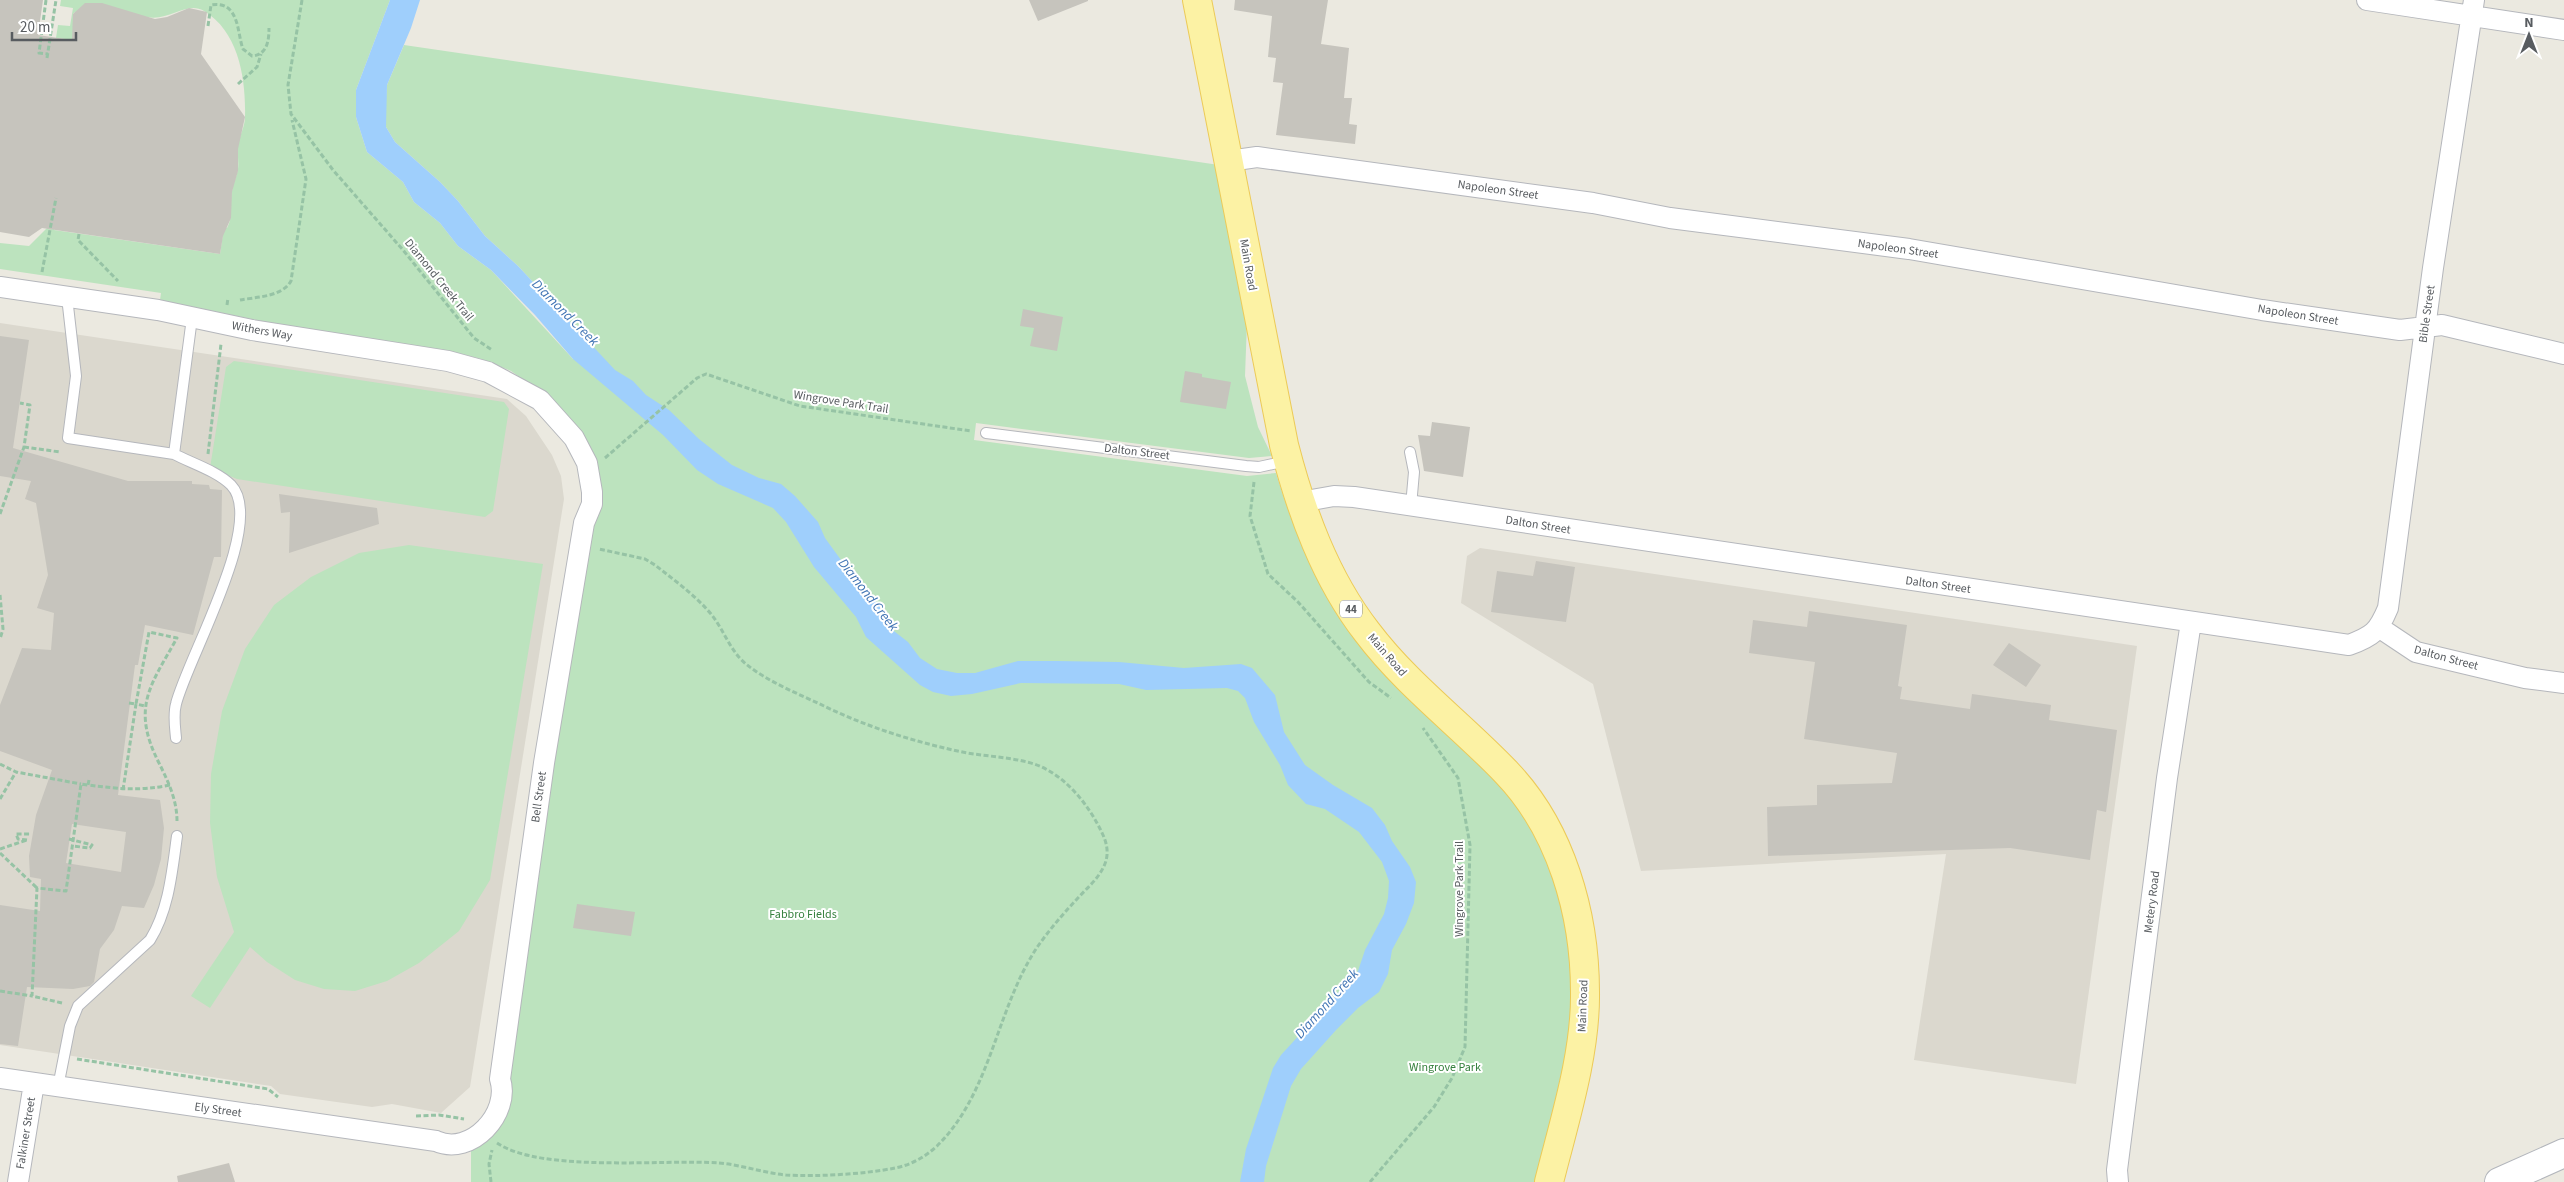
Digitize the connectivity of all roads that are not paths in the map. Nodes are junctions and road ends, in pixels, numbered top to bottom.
1 (1197, 0) edge
2 (2367, 0) edge
3 (2473, 8) edge
4 (2564, 30) edge
5 (1228, 160) junction
6 (0, 287) edge
7 (67, 297) junction
8 (192, 318) junction
9 (2426, 326) junction
10 (2564, 354) edge
11 (986, 433) road end
12 (573, 449) joint
13 (1410, 452) dead end
14 (174, 454) junction
15 (1288, 461) junction
16 (1300, 502) junction
17 (1411, 506) junction
18 (2190, 622) junction
19 (2380, 628) junction
20 (2564, 683) edge
21 (176, 738) dead end
22 (178, 836) dead end
23 (0, 1078) edge
24 (34, 1083) junction
25 (58, 1087) junction
26 (478, 1132) joint
27 (2564, 1153) edge
28 (18, 1182) edge
29 (1549, 1182) edge
30 (2118, 1182) edge
31 (2499, 1182) edge

1 - 5 main road, Main Road / 44
2 - 3 street
3 - 4 street
3 - 9 street, Bible Street
5 - 9 street, Napoleon Street
5 - 15 main road, Main Road / 44
6 - 7 street, Withers Way
7 - 8 street, Withers Way
7 - 14 lane
8 - 12 street, Withers Way
8 - 14 lane
9 - 10 street, Napoleon Street
9 - 19 street, Bible Street
11 - 15 lane, Dalton Street
12 - 26 street, Bell Street
13 - 17 lane
14 - 21 lane
15 - 16 main road, Main Road / 44
16 - 17 street, Dalton Street
16 - 29 main road, Main Road / 44
17 - 18 street, Dalton Street
18 - 19 street, Dalton Street
18 - 30 street, Metery Road
19 - 20 street, Dalton Street
22 - 25 lane
23 - 24 street, Ely Street
24 - 25 street, Ely Street
24 - 28 street, Falkiner Street
25 - 26 street, Ely Street
27 - 31 street

